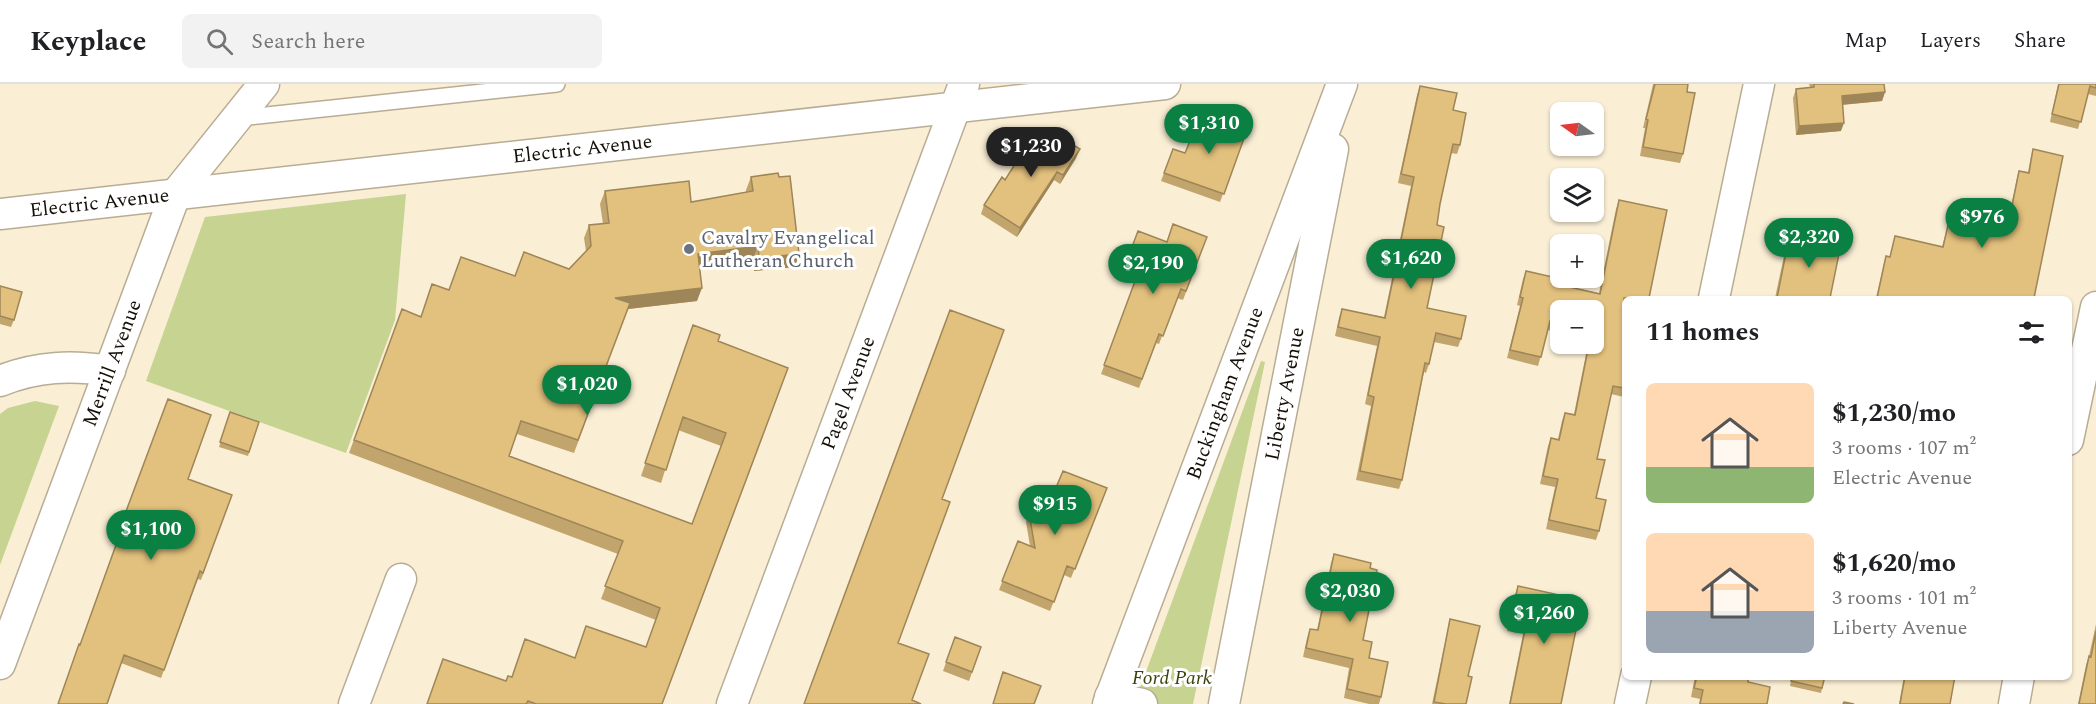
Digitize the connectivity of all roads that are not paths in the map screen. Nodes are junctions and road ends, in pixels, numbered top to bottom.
1 (264, 84) edge
2 (557, 84) edge
3 (1164, 84) edge
4 (1344, 84) edge
5 (1759, 84) edge
6 (960, 96) edge
7 (236, 119) junction
8 (175, 195) junction
9 (0, 214) edge
10 (1714, 296) edge
11 (2096, 307) edge
12 (110, 371) junction
13 (0, 381) edge
14 (2072, 421) edge
15 (400, 579) dead end
16 (0, 664) edge
17 (1635, 680) edge
18 (2018, 680) edge
19 (1109, 701) edge
20 (354, 704) edge
21 (732, 704) edge
22 (1142, 704) edge
23 (1224, 704) edge
24 (1630, 704) edge
25 (2014, 704) edge

1 - 7 street, Merrill Avenue
2 - 7 lane
3 - 6 street, Electric Avenue
4 - 19 street, Buckingham Avenue
4 - 23 street, Liberty Avenue
5 - 10 street
6 - 8 street, Electric Avenue
6 - 21 street, Pagel Avenue
7 - 8 street, Merrill Avenue
8 - 9 street, Electric Avenue
8 - 12 street, Merrill Avenue
11 - 14 street
12 - 13 street
12 - 16 street, Merrill Avenue
15 - 20 street
17 - 24 street
18 - 25 street
19 - 22 street

